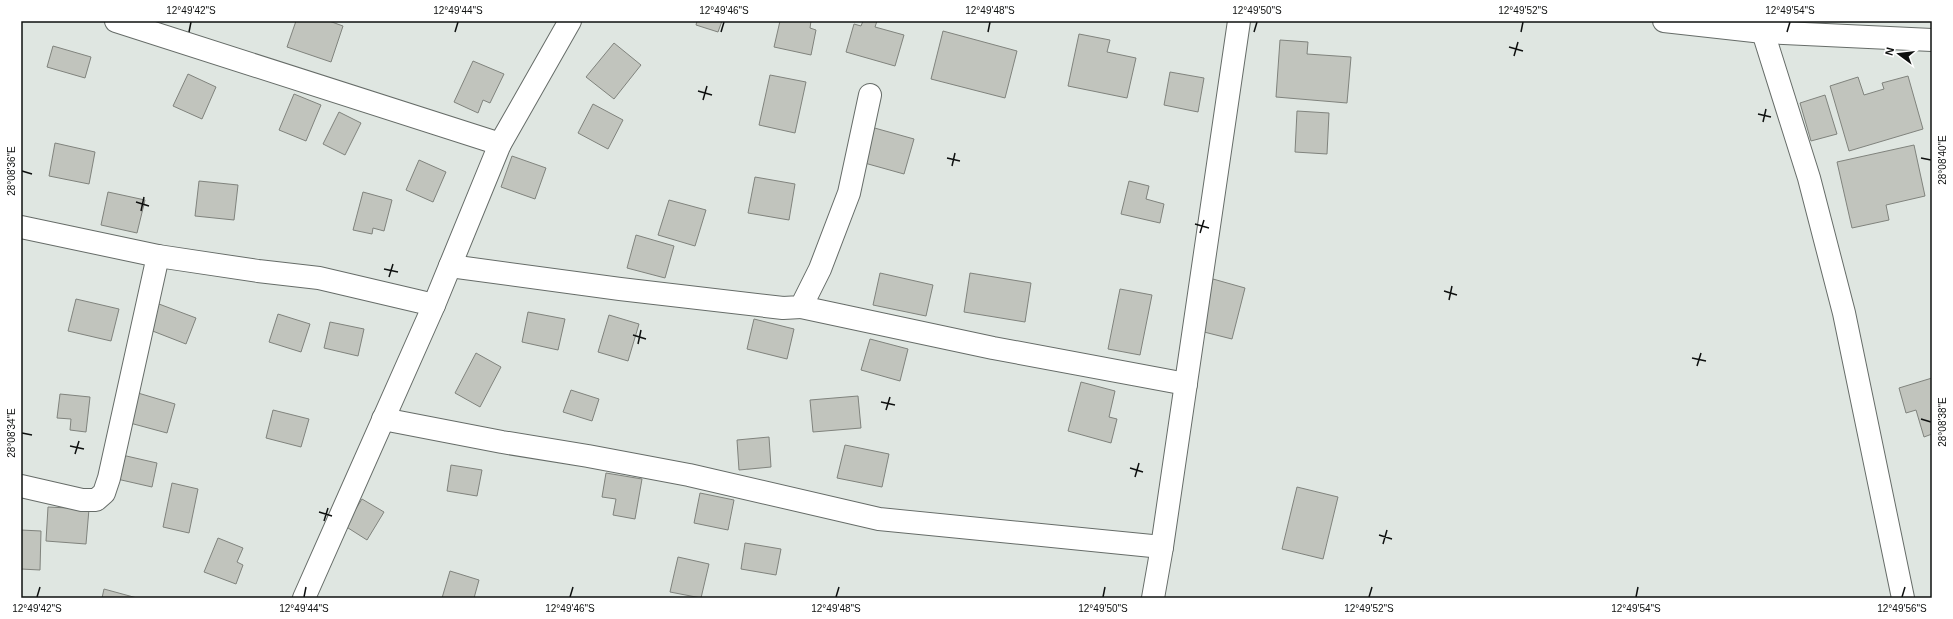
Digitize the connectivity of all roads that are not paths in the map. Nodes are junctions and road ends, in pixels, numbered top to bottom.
1 (116, 21) edge
2 (570, 21) edge
3 (1239, 21) edge
4 (1664, 21) edge
5 (1763, 32) junction
6 (1932, 40) edge
7 (870, 95) dead end
8 (500, 144) junction
9 (21, 227) edge
10 (158, 256) junction
11 (450, 266) junction
12 (434, 305) junction
13 (802, 307) junction
14 (1186, 384) junction
15 (383, 419) junction
16 (21, 486) edge
17 (1162, 547) junction
18 (304, 598) edge
19 (1153, 598) edge
20 (1903, 598) edge

1 - 8 street
2 - 8 street
3 - 14 street
4 - 5 street
5 - 6 street
5 - 20 street
7 - 13 street
8 - 11 street
9 - 10 street
10 - 12 street
10 - 16 street
11 - 12 street
11 - 13 street
12 - 15 street
13 - 14 street
14 - 17 street
15 - 17 street
15 - 18 street
17 - 19 street

